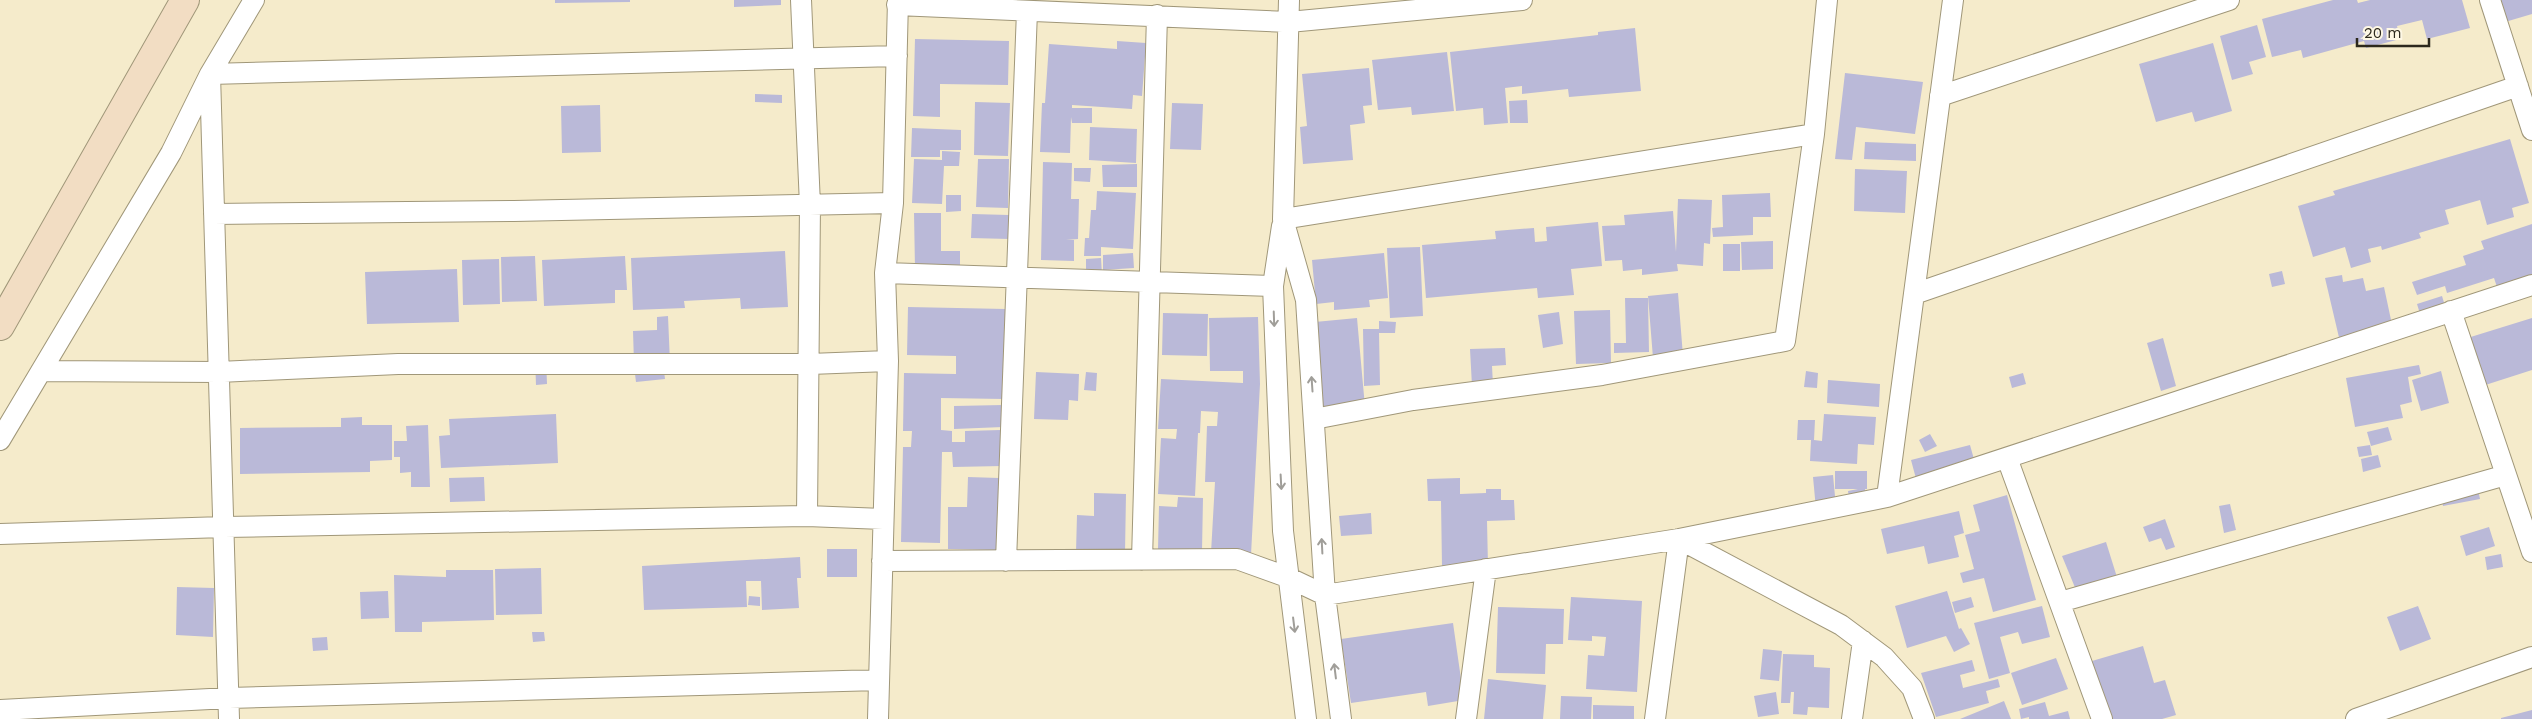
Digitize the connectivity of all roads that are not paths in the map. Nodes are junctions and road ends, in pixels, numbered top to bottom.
1 (185, 0) edge
2 (254, 0) edge
3 (801, 0) edge
4 (1289, 0) edge
5 (1522, 0) edge
6 (1827, 0) edge
7 (1953, 0) edge
8 (2229, 0) edge
9 (2490, 0) edge
10 (898, 3) edge
11 (1027, 11) junction
12 (1157, 15) junction
13 (1289, 22) junction
14 (897, 56) junction
15 (802, 58) junction
16 (210, 74) junction
17 (2518, 86) junction
18 (1940, 96) junction
19 (2532, 130) edge
20 (1814, 134) junction
21 (893, 203) junction
22 (810, 205) junction
23 (214, 214) junction
24 (1284, 219) junction
25 (885, 273) junction
26 (1017, 277) junction
27 (1148, 282) junction
28 (2532, 285) edge
29 (1273, 286) junction
30 (1914, 294) junction
31 (2451, 311) junction
32 (0, 326) edge
33 (888, 361) junction
34 (810, 364) junction
35 (41, 371) junction
36 (219, 372) junction
37 (1314, 419) junction
38 (0, 440) edge
39 (2007, 458) junction
40 (2506, 475) junction
41 (1887, 498) junction
42 (807, 516) junction
43 (884, 519) junction
44 (224, 527) junction
45 (0, 534) edge
46 (1678, 539) junction
47 (2532, 552) edge
48 (1142, 560) junction
49 (882, 561) junction
50 (1006, 561) junction
51 (1486, 569) junction
52 (1288, 577) junction
53 (1325, 595) junction
54 (2060, 602) junction
55 (1862, 641) junction
56 (2532, 657) edge
57 (879, 680) junction
58 (229, 698) junction
59 (0, 710) edge
60 (2395, 713) edge
61 (229, 719) edge
62 (878, 719) edge
63 (1306, 719) edge
64 (1341, 719) edge
65 (1466, 719) edge
66 (1655, 719) edge
67 (1852, 719) edge
68 (1924, 719) edge
69 (2102, 719) edge
70 (2356, 719) edge

1 - 32 main road
2 - 16 street
3 - 15 street
4 - 13 street
5 - 13 street
6 - 20 street
7 - 18 street
8 - 18 street
9 - 17 street
10 - 11 street
10 - 14 street
11 - 12 street
11 - 26 street
12 - 13 street
12 - 27 street
13 - 24 street
14 - 15 street
14 - 21 street
15 - 16 street
15 - 22 street
16 - 23 street
16 - 35 street
17 - 19 street
17 - 30 street
18 - 30 street
20 - 24 street
20 - 37 street
21 - 22 street
21 - 25 street
22 - 23 street
22 - 34 street
23 - 36 street
24 - 29 street
37 -> 24 street
25 - 26 street
25 - 33 street
26 - 27 street
26 - 50 street
27 - 29 street
27 - 48 street
28 - 31 street
29 -> 52 street
30 - 41 street
31 - 39 street
31 - 40 street
33 - 34 street
33 - 43 street
34 - 36 street
34 - 42 street
35 - 36 street
35 - 38 street
36 - 44 street
53 -> 37 street
39 - 41 street
39 - 54 street
40 - 47 street
40 - 54 street
41 - 46 street
42 - 43 street
42 - 44 street
43 - 49 street
44 - 45 street
44 - 58 street
46 - 51 street
46 - 55 street
46 - 66 street
48 - 50 street
48 - 52 street
49 - 50 street
49 - 57 street
51 - 53 street
51 - 65 street
52 - 53 street
52 -> 63 street
64 -> 53 street
54 - 69 street
55 - 67 street
55 - 68 street
56 - 60 street
57 - 58 street
57 - 62 street
58 - 59 street
58 - 61 street
60 - 70 street

